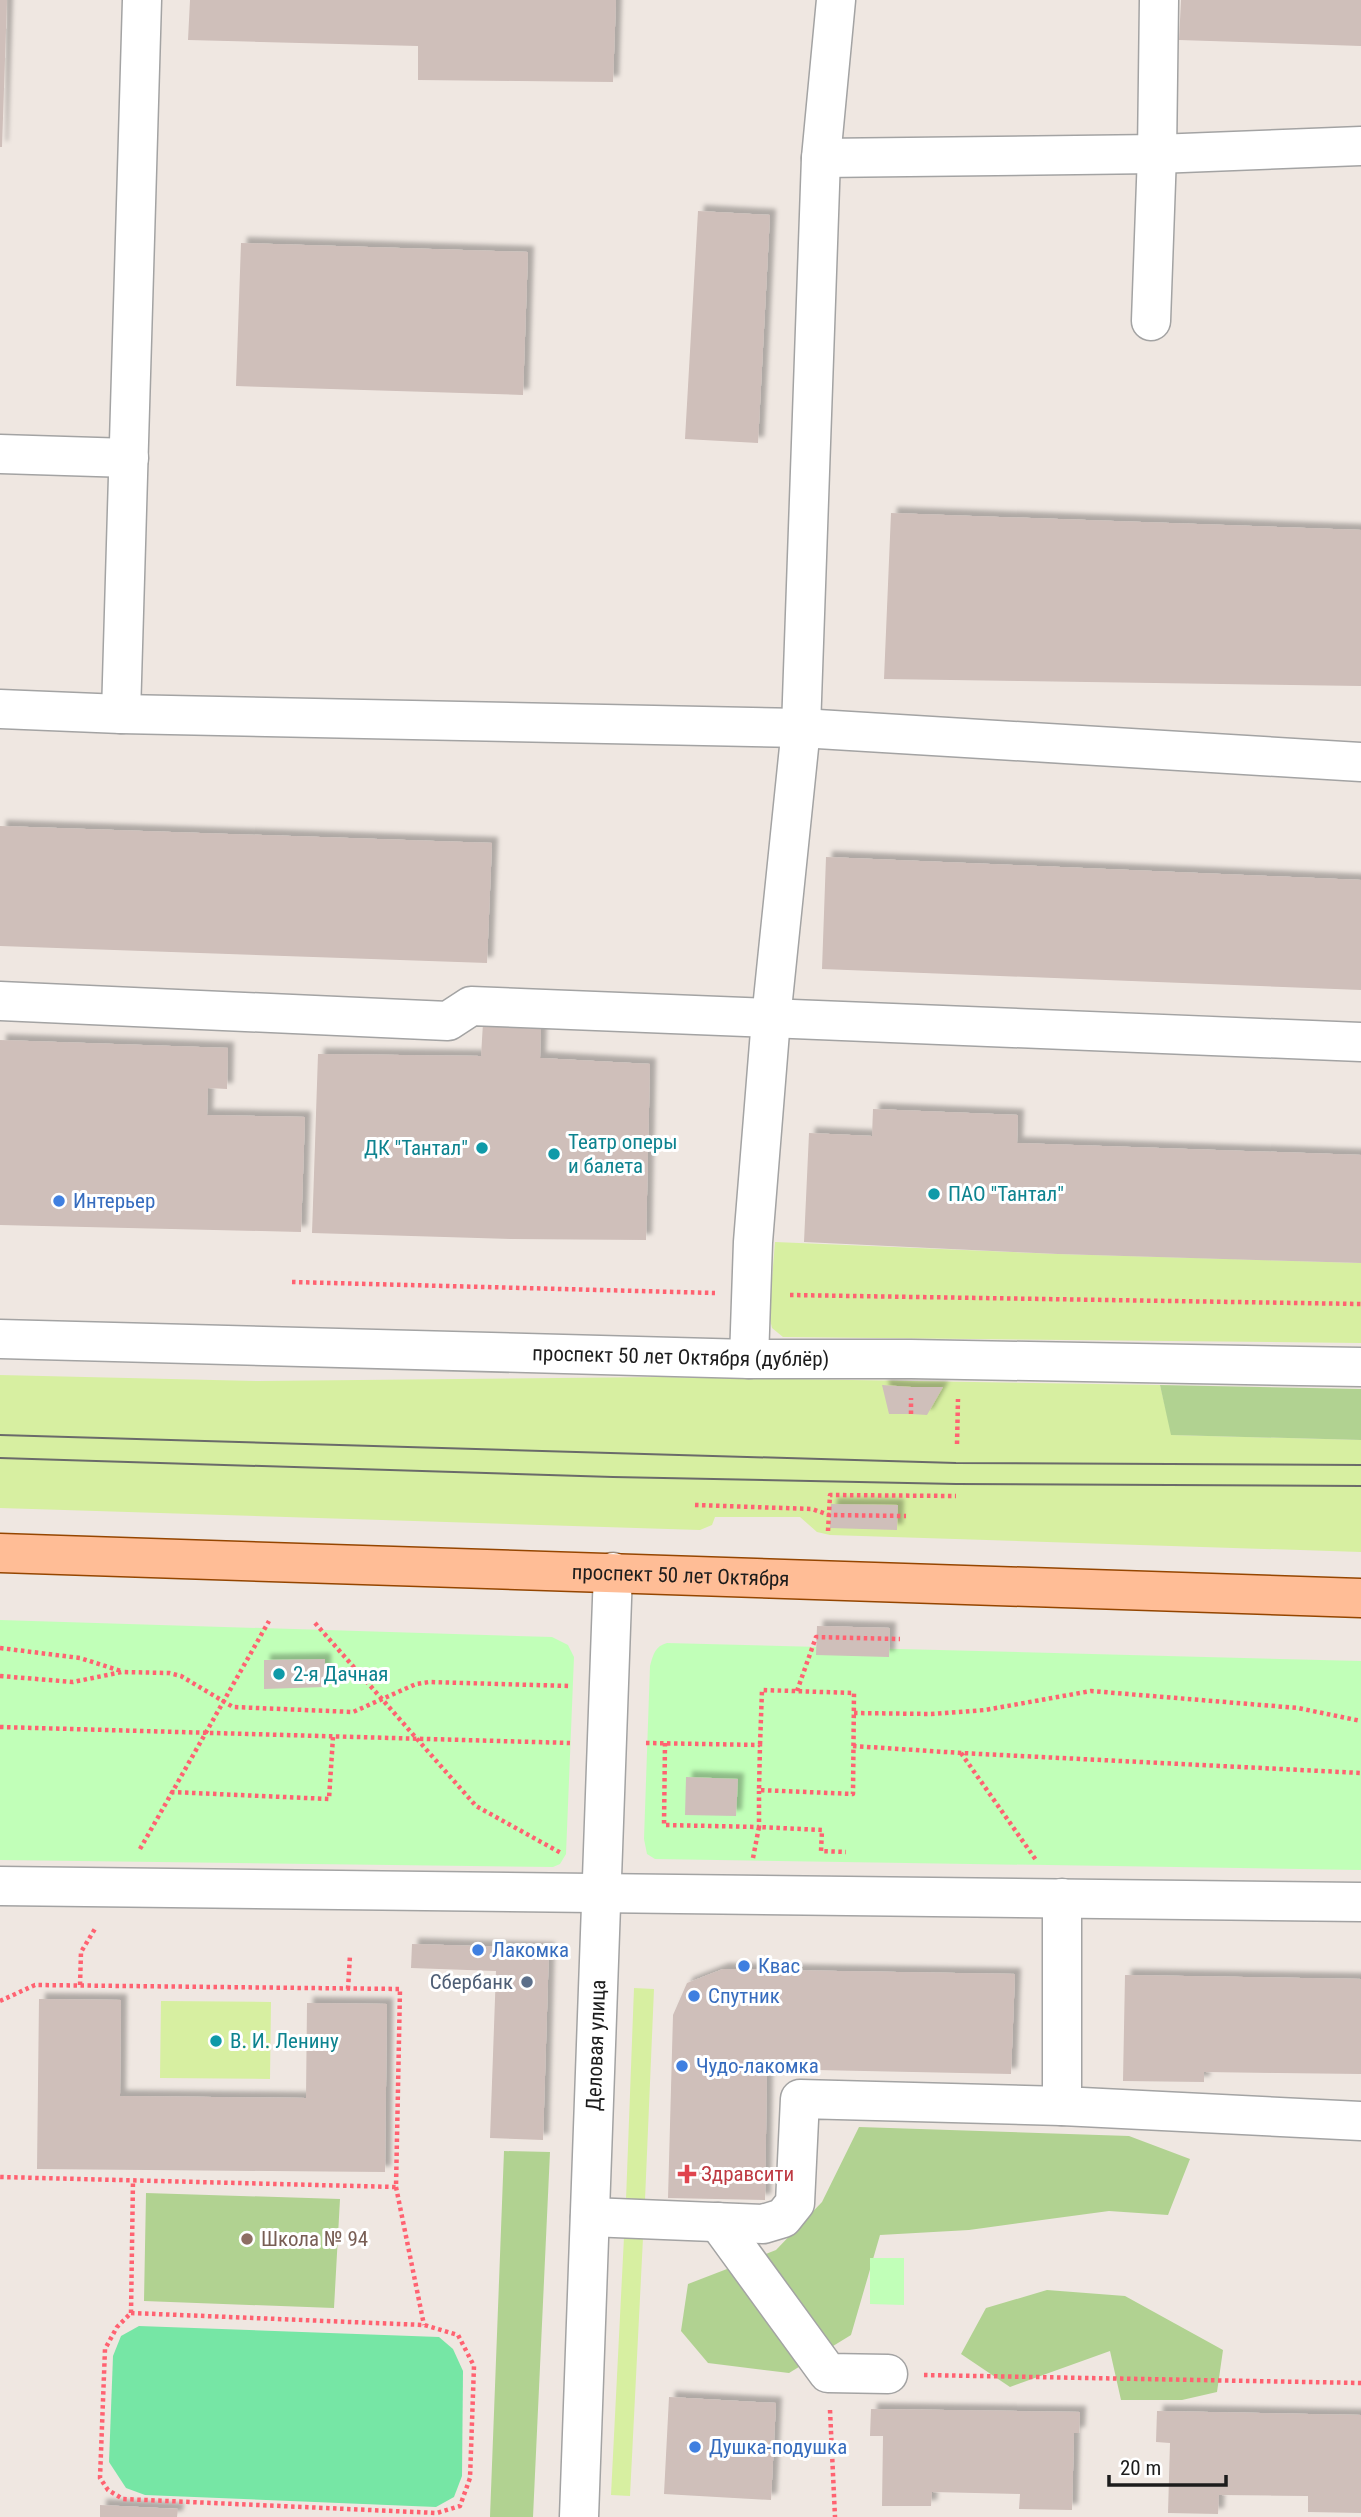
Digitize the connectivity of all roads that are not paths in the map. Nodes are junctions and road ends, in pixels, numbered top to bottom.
1 (142, 0) edge
2 (836, 0) edge
3 (1159, 0) edge
4 (1361, 146) edge
5 (1157, 154) junction
6 (821, 158) junction
7 (1151, 321) dead end
8 (0, 454) edge
9 (129, 458) junction
10 (0, 709) edge
11 (121, 714) junction
12 (801, 728) junction
13 (1361, 762) edge
14 (0, 1001) edge
15 (771, 1019) junction
16 (1361, 1042) edge
17 (0, 1339) edge
18 (749, 1359) junction
19 (1361, 1367) edge
20 (0, 1553) edge
21 (614, 1572) junction
22 (1361, 1598) edge
23 (0, 1886) edge
24 (602, 1892) junction
25 (1062, 1898) junction
26 (1361, 1902) edge
27 (1062, 2106) junction
28 (1361, 2121) edge
29 (590, 2217) junction
30 (718, 2222) junction
31 (888, 2374) road end
32 (579, 2517) edge

1 - 9 street
2 - 6 street
3 - 5 street
4 - 5 street
5 - 6 street
5 - 7 street
6 - 12 street
8 - 9 street
9 - 11 street
10 - 11 street
11 - 12 street
12 - 13 street
12 - 15 street
14 - 15 street
15 - 16 street
15 - 18 street
17 - 18 street, проспект 50 лет Октября (дублёр)
18 - 19 street, проспект 50 лет Октября (дублёр)
20 - 21 main road, проспект 50 лет Октября
21 - 22 main road, проспект 50 лет Октября
21 - 24 street, Деловая улица
23 - 24 street
24 - 25 street
24 - 29 street, Деловая улица
25 - 26 street
25 - 27 street
27 - 28 street
27 - 30 street
29 - 30 street
29 - 32 street, Деловая улица
30 - 31 street

